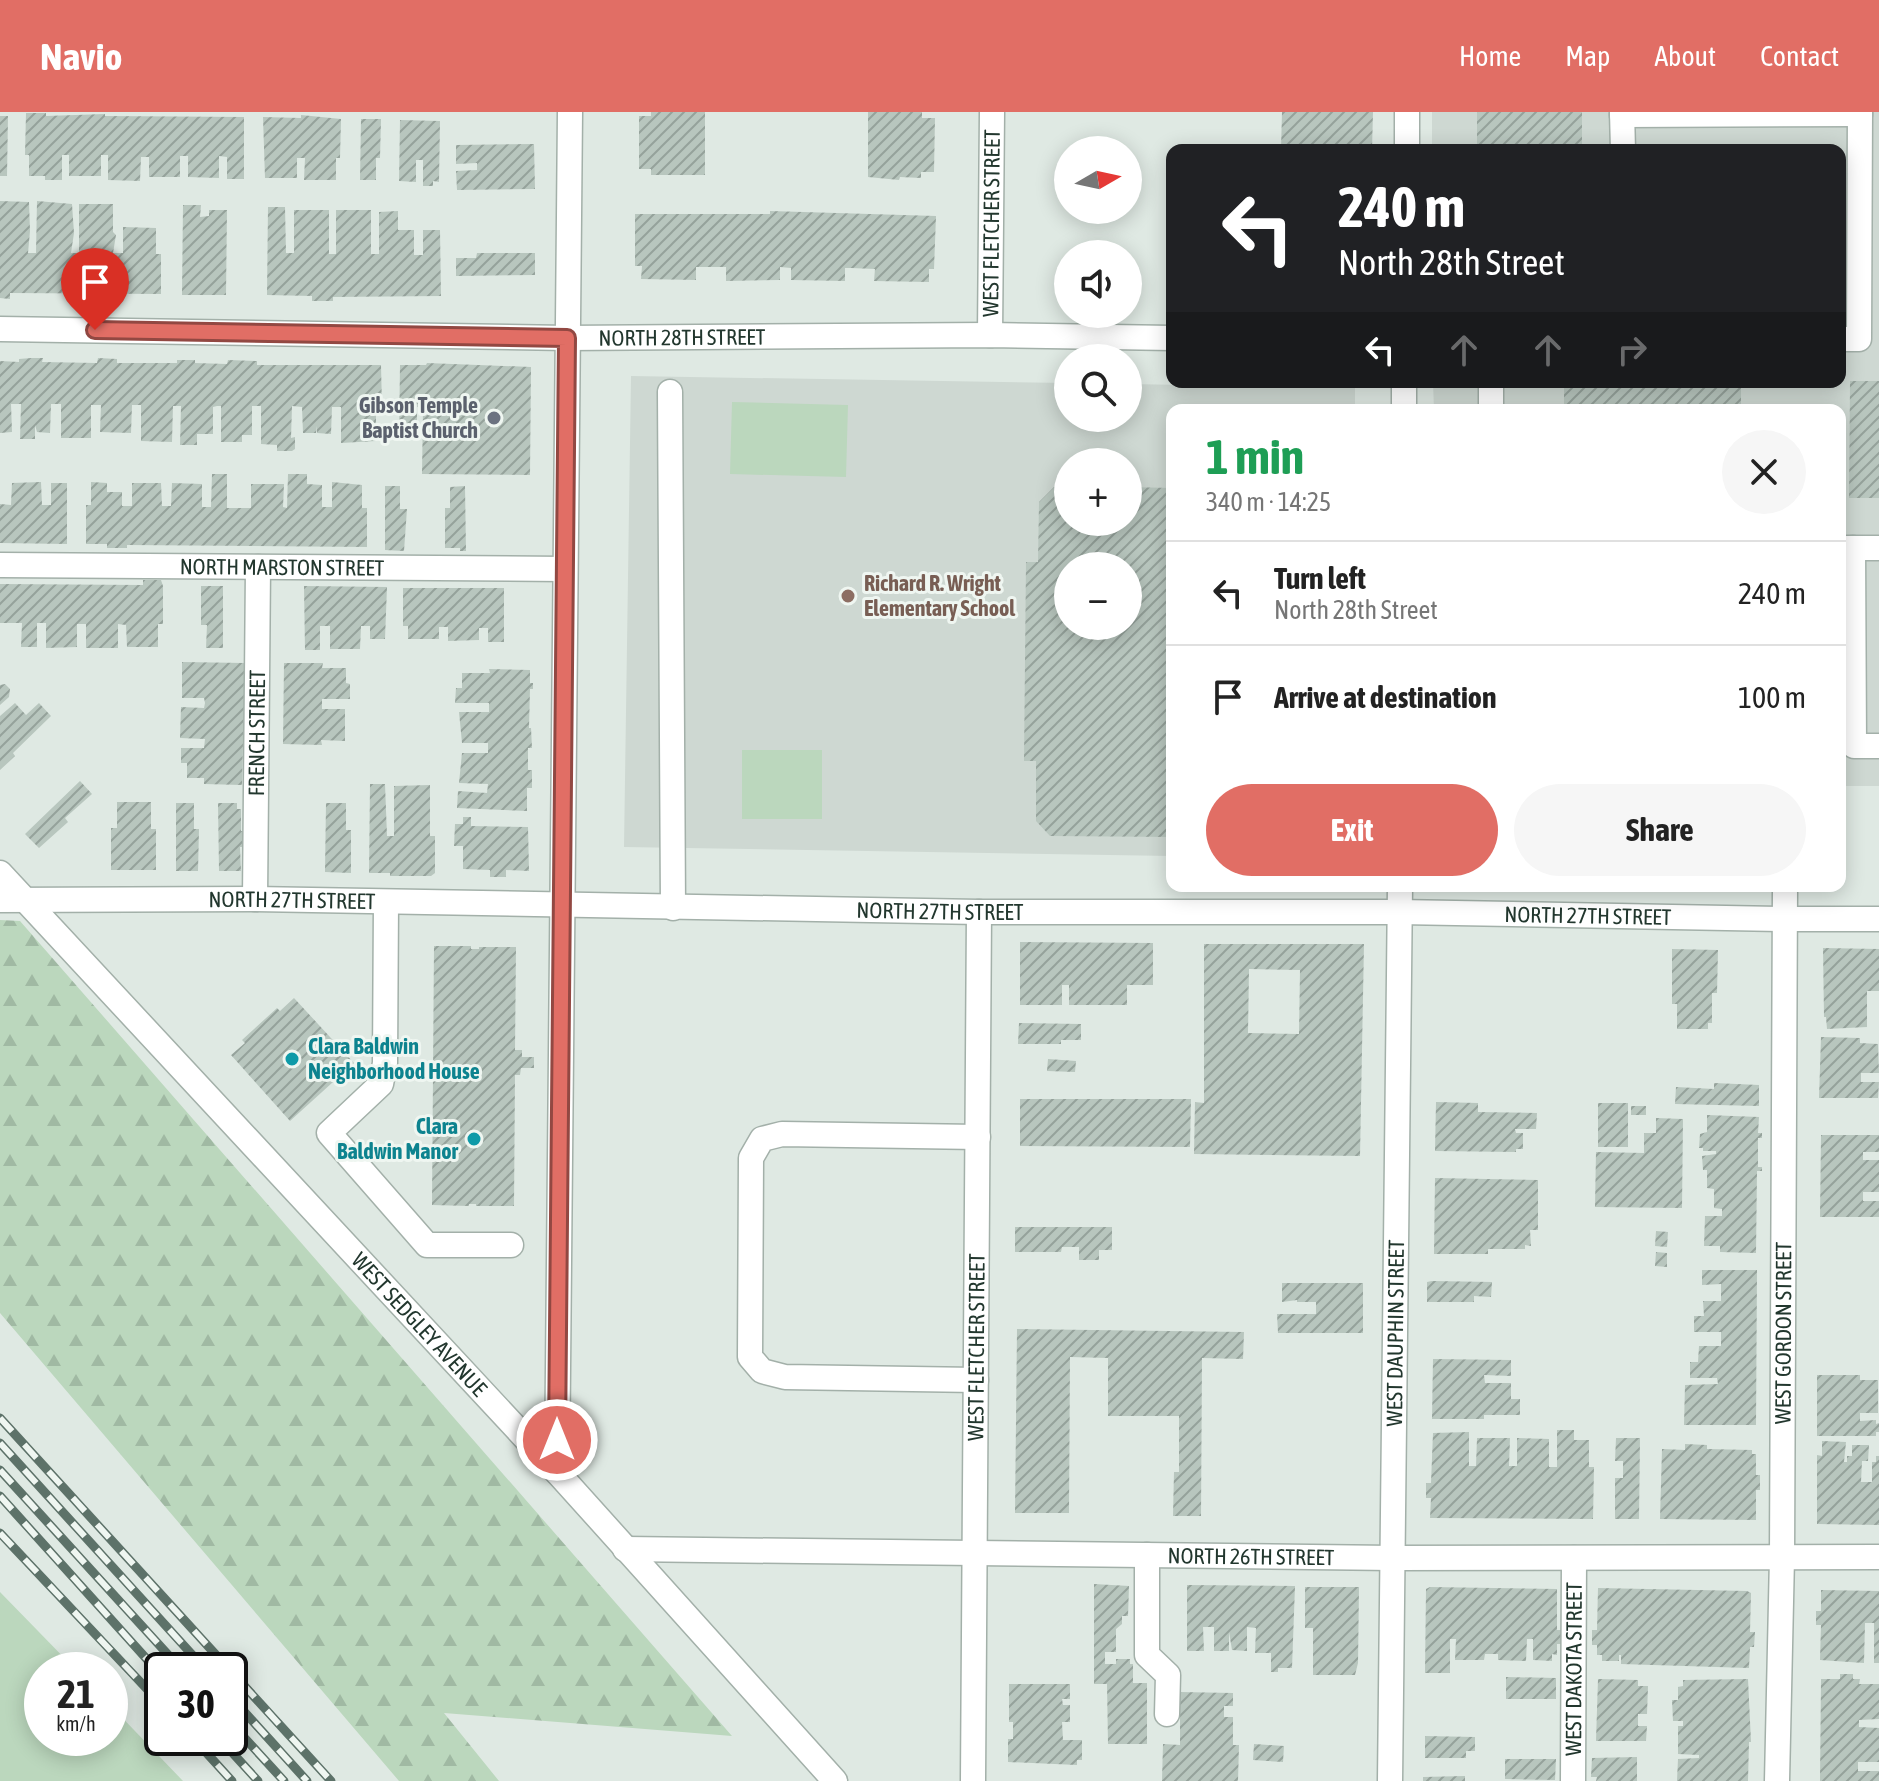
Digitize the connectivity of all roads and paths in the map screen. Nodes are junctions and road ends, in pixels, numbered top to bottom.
1 (570, 112) edge
2 (992, 112) edge
3 (1407, 112) edge
4 (1622, 113) edge
5 (1860, 113) edge
6 (1407, 144) edge
7 (1623, 144) edge
8 (1850, 199) edge
9 (1850, 281) edge
10 (0, 329) edge
11 (990, 335) junction
12 (567, 338) junction
13 (1166, 338) edge
14 (1846, 339) edge
15 (670, 392) dead end
16 (1846, 548) edge
17 (1879, 548) edge
18 (0, 565) edge
19 (258, 567) junction
20 (565, 569) junction
21 (1879, 746) edge
22 (0, 873) edge
23 (1400, 892) edge
24 (1785, 892) edge
25 (255, 899) junction
26 (12, 900) edge
27 (386, 902) junction
28 (561, 906) junction
29 (673, 908) junction
30 (979, 912) junction
31 (1399, 912) junction
32 (1784, 919) junction
33 (1879, 919) edge
34 (978, 1137) junction
35 (511, 1245) dead end
36 (976, 1380) junction
37 (557, 1472) junction
38 (625, 1549) junction
39 (974, 1553) junction
40 (1147, 1555) junction
41 (1782, 1557) junction
42 (1879, 1557) edge
43 (1393, 1558) junction
44 (1574, 1558) junction
45 (1167, 1714) dead end
46 (835, 1781) edge
47 (973, 1781) edge
48 (1390, 1781) edge
49 (1573, 1781) edge
50 (1777, 1781) edge

1 - 12 street
2 - 11 street, WEST FLETCHER STREET
3 - 6 street
4 - 5 street
4 - 7 street
5 - 8 street
8 - 9 street
9 - 14 street
10 - 12 street, NORTH 28TH STREET
11 - 12 street, NORTH 28TH STREET
11 - 13 street, NORTH 28TH STREET
12 - 20 street
15 - 29 street
16 - 17 street
16 - 21 street
18 - 19 street, NORTH MARSTON STREET
19 - 20 street, NORTH MARSTON STREET
19 - 25 street, FRENCH STREET
20 - 28 street
22 - 26 street, WEST SEDGLEY AVENUE
23 - 31 street, WEST DAUPHIN STREET
24 - 32 street, WEST GORDON STREET
25 - 26 street, NORTH 27TH STREET
25 - 27 street, NORTH 27TH STREET
26 - 37 street, WEST SEDGLEY AVENUE
27 - 28 street, NORTH 27TH STREET
27 - 35 street
28 - 29 street, NORTH 27TH STREET
28 - 37 street
29 - 30 street, NORTH 27TH STREET
30 - 31 street, NORTH 27TH STREET
30 - 34 street, WEST FLETCHER STREET
31 - 32 street, NORTH 27TH STREET
31 - 43 street, WEST DAUPHIN STREET
32 - 33 street, NORTH 27TH STREET
32 - 41 street, WEST GORDON STREET
34 - 36 street, WEST FLETCHER STREET
34 - 36 street
36 - 39 street, WEST FLETCHER STREET
37 - 38 street, WEST SEDGLEY AVENUE
38 - 39 street, NORTH 26TH STREET
38 - 46 street, WEST SEDGLEY AVENUE
39 - 40 street, NORTH 26TH STREET
39 - 47 street, WEST FLETCHER STREET
40 - 43 street, NORTH 26TH STREET
40 - 45 street
41 - 42 street, NORTH 26TH STREET
41 - 44 street, NORTH 26TH STREET
41 - 50 street, WEST GORDON STREET
43 - 44 street, NORTH 26TH STREET
43 - 48 street, WEST DAUPHIN STREET
44 - 49 street, WEST DAKOTA STREET

